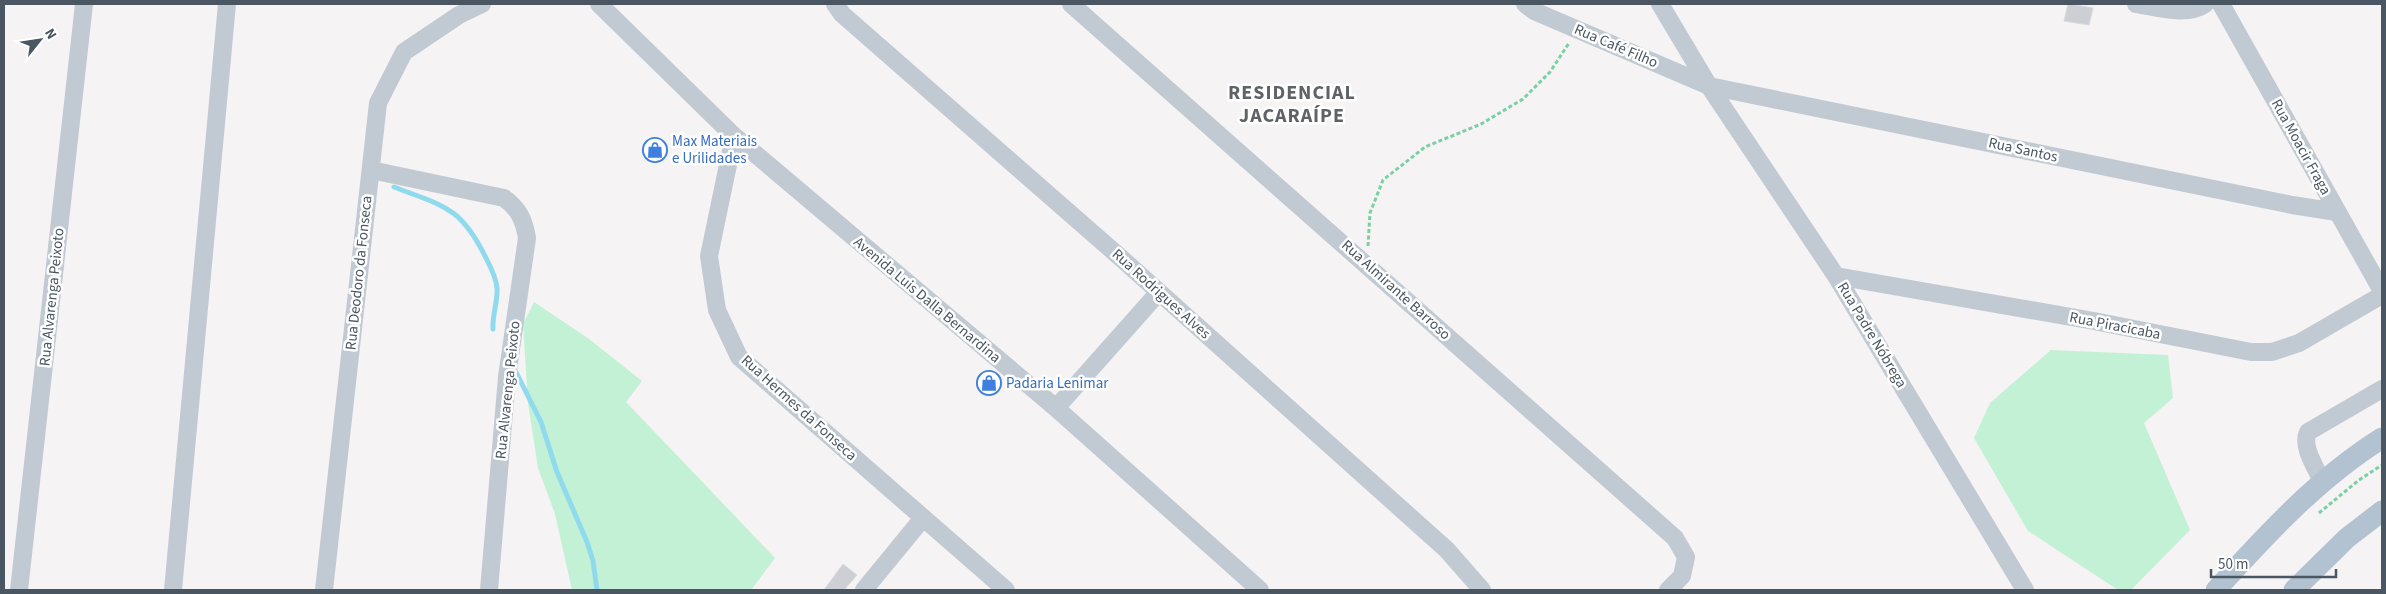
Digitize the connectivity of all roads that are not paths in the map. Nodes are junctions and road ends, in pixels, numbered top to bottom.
1 (84, 4) edge
2 (227, 4) edge
3 (482, 4) edge
4 (599, 4) edge
5 (835, 4) edge
6 (1070, 4) edge
7 (1525, 4) edge
8 (1660, 4) edge
9 (2136, 4) edge
10 (2205, 4) edge
11 (2220, 4) edge
12 (1709, 86) junction
13 (734, 136) junction
14 (371, 170) junction
15 (2337, 212) junction
16 (1836, 276) junction
17 (2382, 291) edge
18 (1159, 292) junction
19 (2382, 295) edge
20 (2382, 389) edge
21 (1056, 408) junction
22 (2382, 438) edge
23 (2322, 481) junction
24 (2382, 511) edge
25 (923, 518) junction
26 (19, 590) edge
27 (173, 590) edge
28 (324, 590) edge
29 (489, 590) edge
30 (864, 590) edge
31 (1006, 590) edge
32 (1260, 590) edge
33 (1482, 590) edge
34 (1668, 590) edge
35 (2025, 590) edge
36 (2216, 590) edge
37 (2294, 590) edge

1 - 26 street, Rua Alvarenga Peixoto
2 - 27 street
3 - 14 street, Rua Deodoro da Fonseca
4 - 13 street, Avenida Luis Dalla Bernardina
5 - 18 street, Rua Rodrigues Alves
6 - 34 street, Rua Almirante Barroso
7 - 12 street, Rua Café Filho
8 - 12 street, Rua Padre Nóbrega
9 - 10 street
11 - 15 street, Rua Moacir Fraga
12 - 15 street, Rua Santos
12 - 16 street, Rua Padre Nóbrega
13 - 21 street, Avenida Luis Dalla Bernardina
13 - 25 street, Rua Hermes da Fonseca
14 - 28 street, Rua Deodoro da Fonseca
14 - 29 street, Rua Alvarenga Peixoto
15 - 17 street, Rua Moacir Fraga
16 - 19 street, Rua Piracicaba
16 - 35 street, Rua Padre Nóbrega
18 - 21 street
18 - 33 street, Rua Rodrigues Alves
20 - 23 street
21 - 32 street, Avenida Luis Dalla Bernardina
22 - 23 main road
23 - 36 main road
24 - 37 main road
25 - 30 street
25 - 31 street, Rua Hermes da Fonseca

